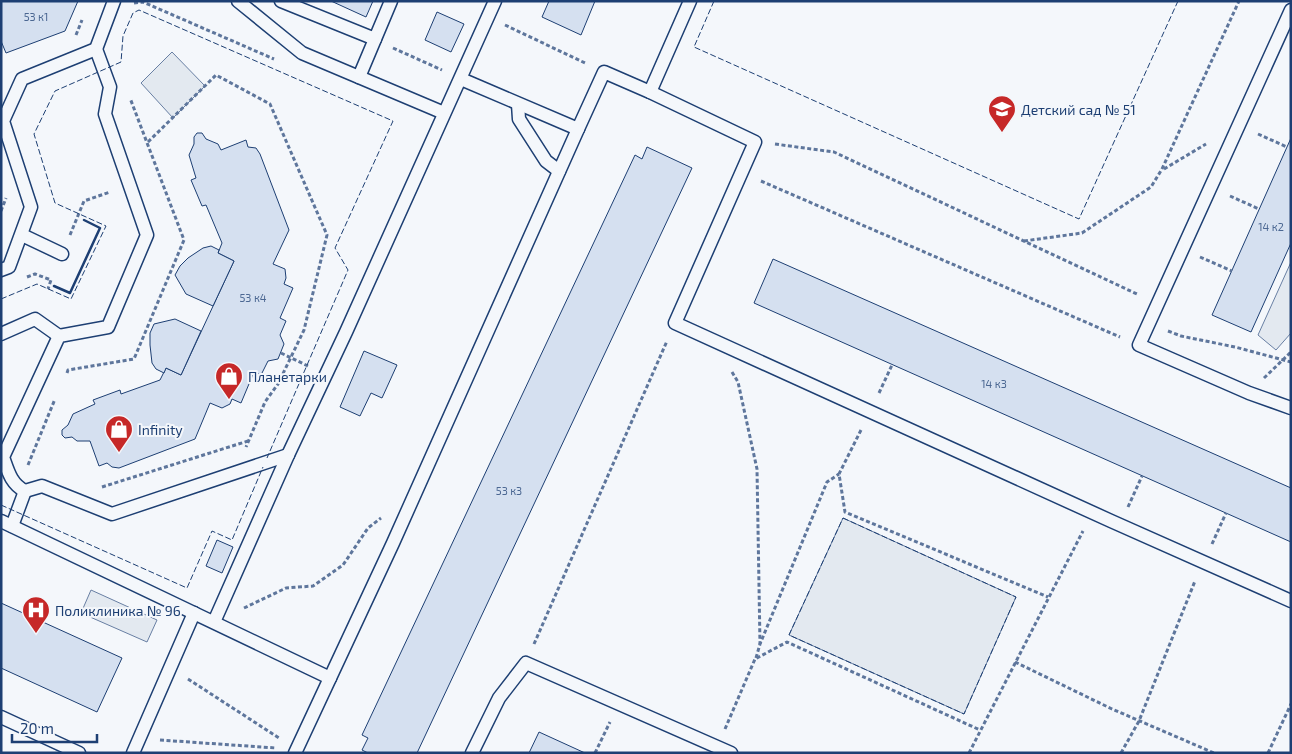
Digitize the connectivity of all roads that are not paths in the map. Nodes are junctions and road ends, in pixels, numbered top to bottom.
1 (114, 1) edge
2 (238, 1) edge
3 (281, 1) edge
4 (391, 1) edge
5 (690, 1) edge
6 (493, 7) edge
7 (1291, 10) edge
8 (374, 39) junction
9 (96, 49) junction
10 (359, 77) junction
11 (461, 79) junction
12 (650, 92) junction
13 (518, 104) junction
14 (444, 113) junction
15 (578, 129) junction
16 (559, 171) junction
17 (22, 235) junction
18 (62, 254) road end
19 (1, 270) edge
20 (1, 334) edge
21 (59, 336) junction
22 (1291, 408) edge
23 (2, 453) edge
24 (288, 455) junction
25 (26, 491) junction
26 (7, 523) edge
27 (1291, 601) edge
28 (194, 613) junction
29 (214, 622) junction
30 (330, 678) junction
31 (1, 717) edge
32 (295, 751) edge
33 (79, 753) edge
34 (133, 753) edge
35 (472, 753) edge
36 (731, 753) edge

1 - 9 lane
2 - 10 lane
3 - 8 lane
4 - 8 lane
5 - 12 lane
6 - 11 lane
7 - 22 lane
8 - 10 lane
9 - 17 lane
9 - 21 lane
10 - 14 lane
11 - 13 lane
11 - 14 lane
12 - 15 lane
12 - 27 lane
13 - 15 lane
13 - 16 lane
14 - 24 lane
15 - 16 lane
16 - 30 lane
17 - 18 lane
17 - 19 lane
20 - 21 lane
21 - 23 lane
23 - 25 lane
24 - 25 lane
24 - 29 lane
25 - 26 lane
26 - 28 lane
28 - 29 lane
28 - 34 lane
29 - 30 lane
30 - 32 lane
31 - 33 lane
35 - 36 lane

